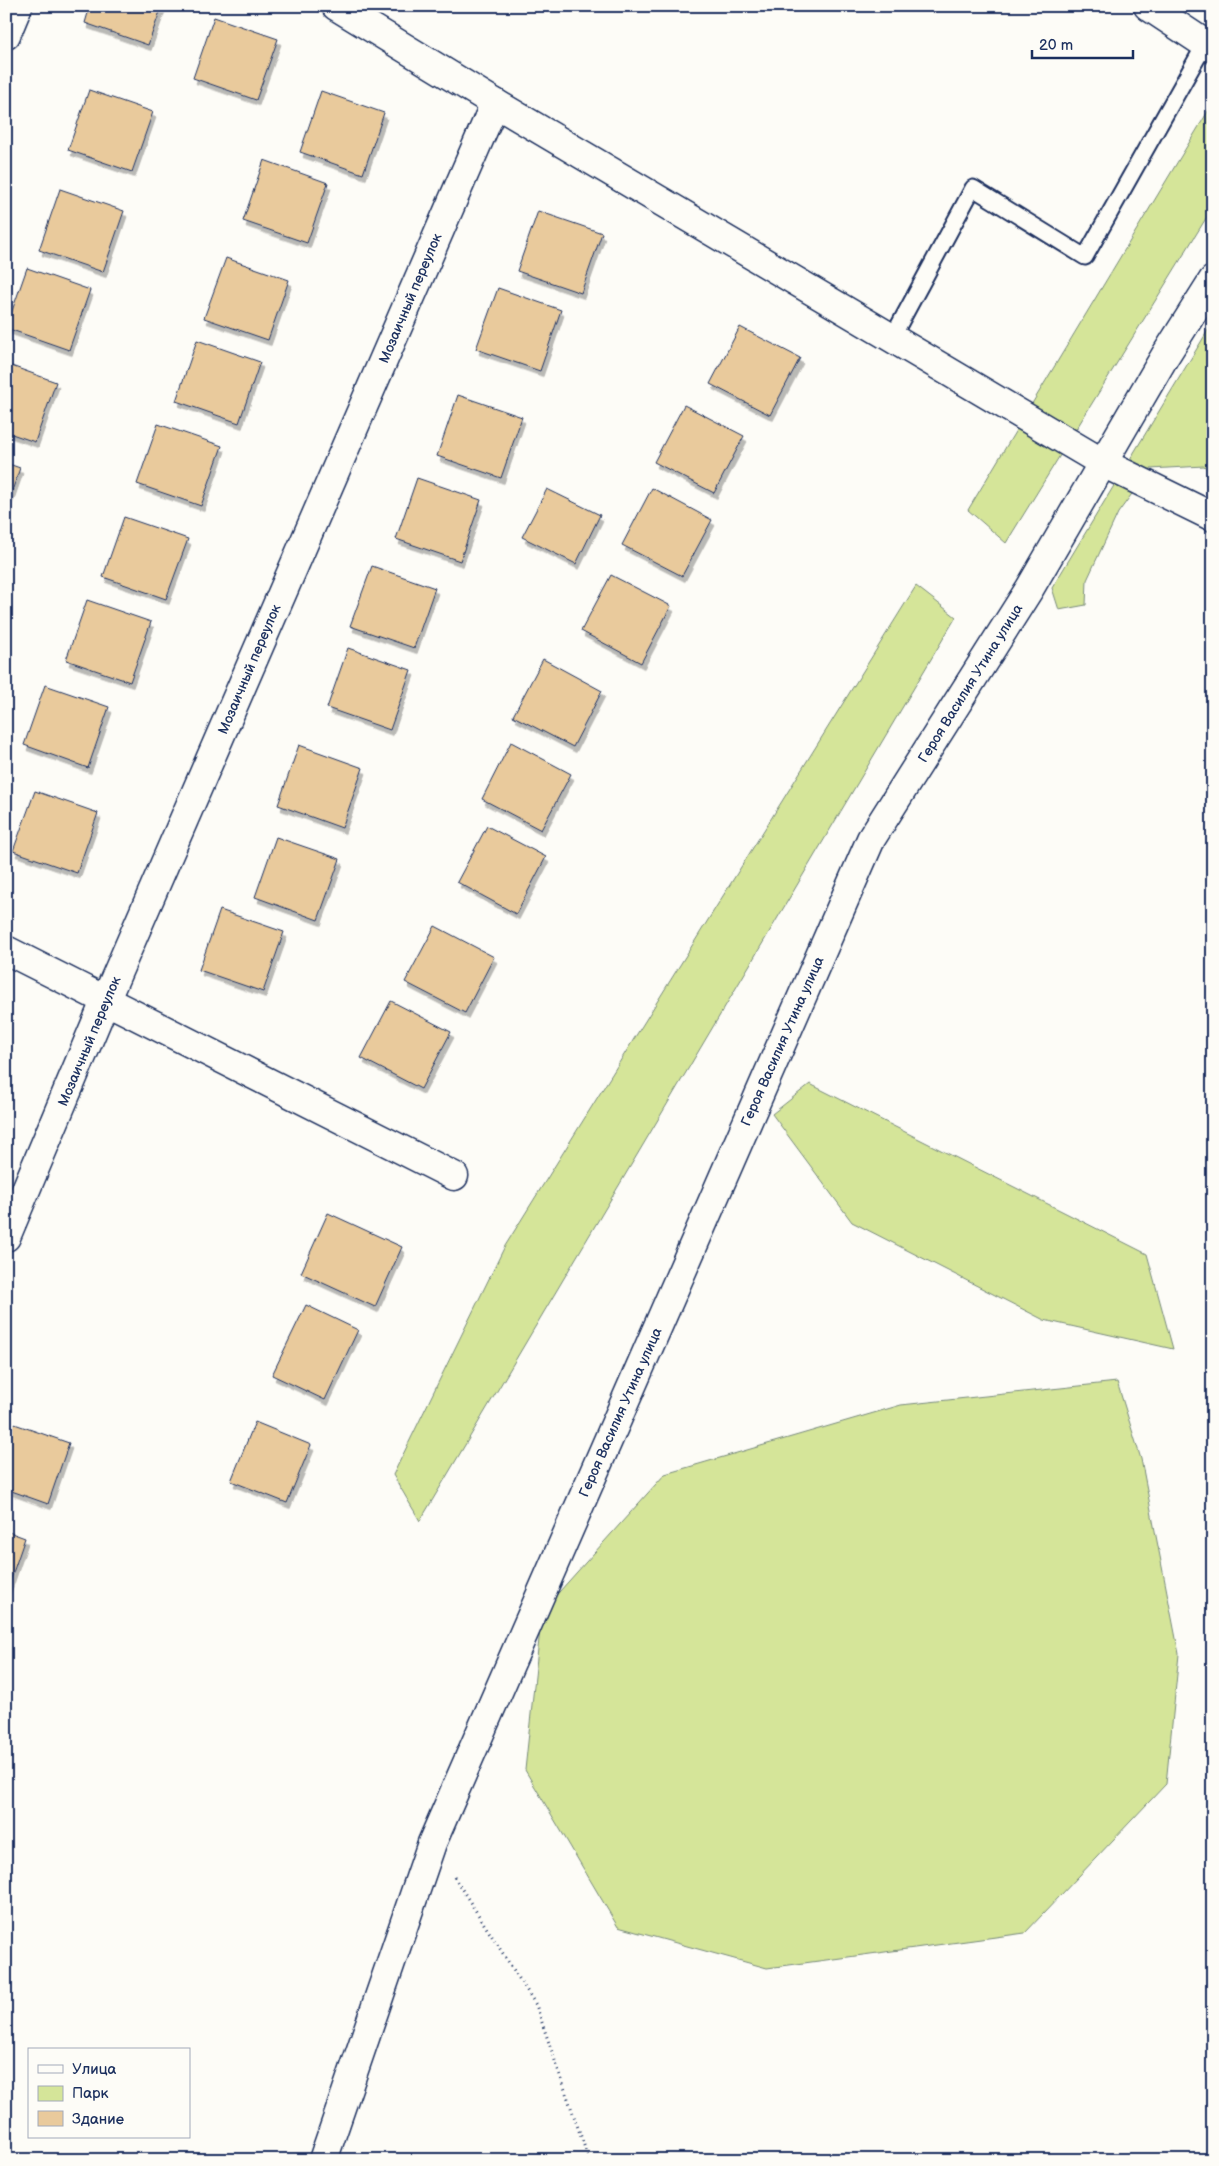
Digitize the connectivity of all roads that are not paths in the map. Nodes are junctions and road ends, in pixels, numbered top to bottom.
1 (18, 6) edge
2 (336, 6) edge
3 (1148, 6) edge
4 (6, 35) edge
5 (1209, 46) edge
6 (495, 103) junction
7 (1213, 280) edge
8 (892, 338) junction
9 (1103, 463) junction
10 (1213, 517) edge
11 (6, 950) edge
12 (106, 999) junction
13 (454, 1176) dead end
14 (6, 1237) edge
15 (323, 2160) edge

1 - 4 street
2 - 6 street
3 - 5 street
5 - 8 lane
6 - 8 street
6 - 12 street, Мозаичный переулок
7 - 9 street, Героя Василия Утина улица
8 - 9 street
9 - 10 street
9 - 15 street, Героя Василия Утина улица
11 - 12 street
12 - 13 street
12 - 14 street, Мозаичный переулок

